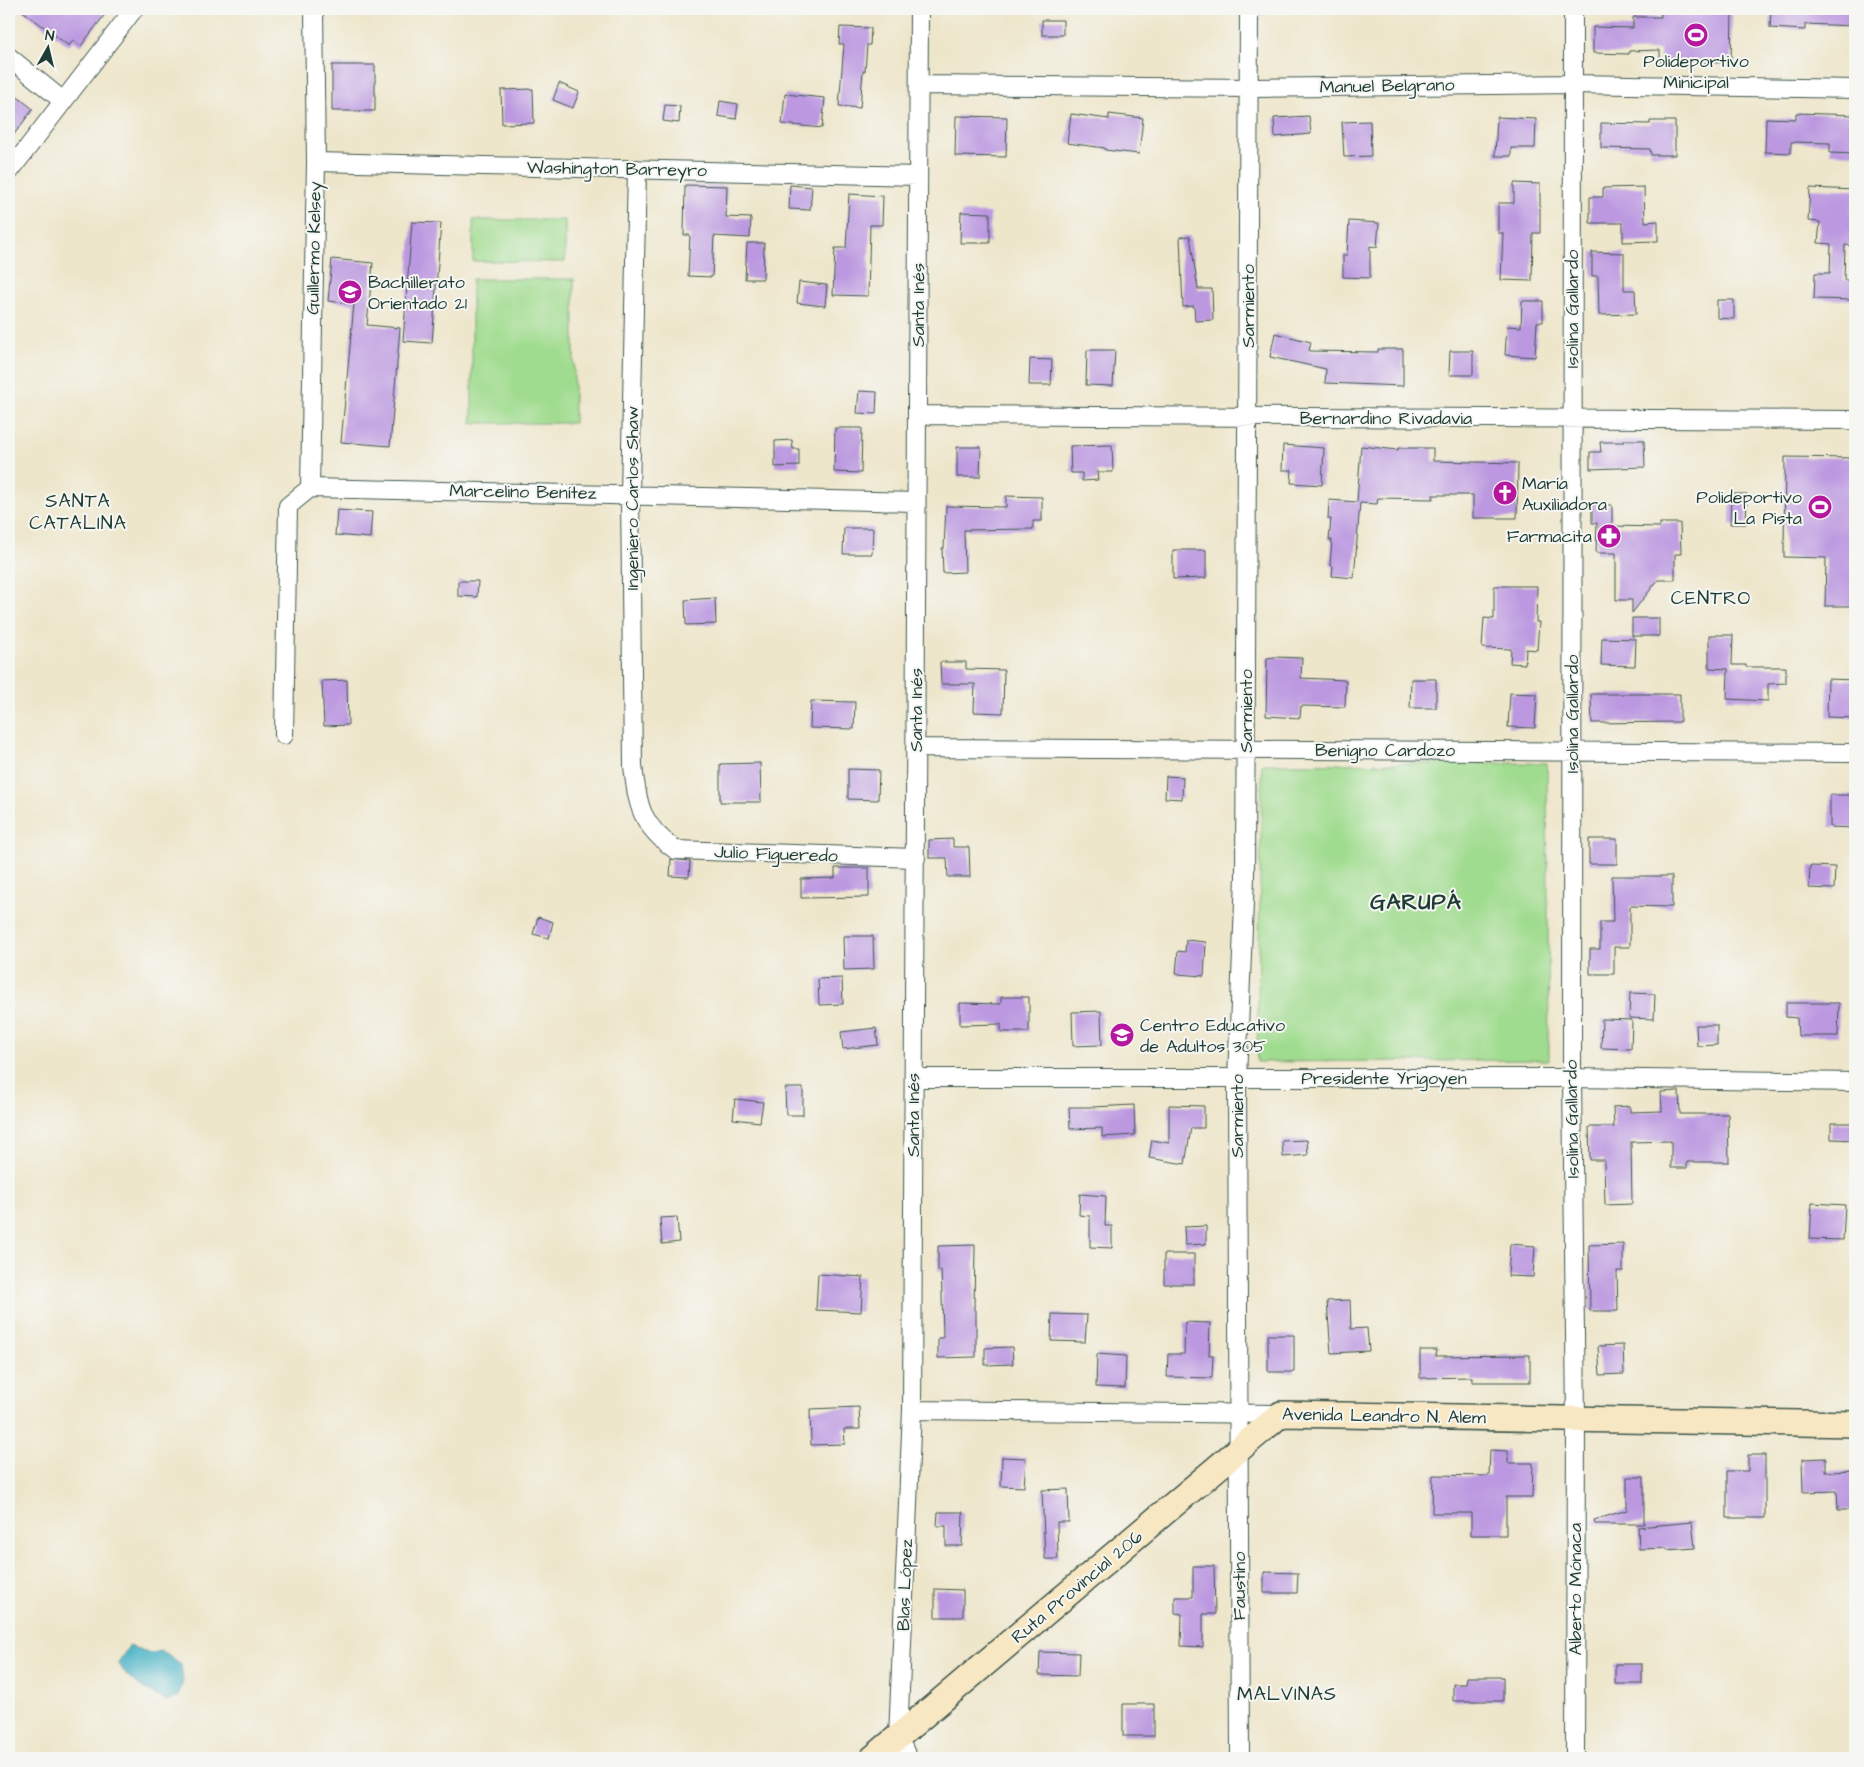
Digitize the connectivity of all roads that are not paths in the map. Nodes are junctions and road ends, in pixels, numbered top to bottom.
1 (134, 9) edge
2 (314, 9) edge
3 (919, 9) edge
4 (1249, 9) edge
5 (1573, 9) edge
6 (9, 57) edge
7 (1573, 84) junction
8 (919, 85) junction
9 (1249, 88) junction
10 (1855, 89) edge
11 (63, 101) junction
12 (316, 162) junction
13 (637, 169) junction
14 (9, 172) edge
15 (918, 176) junction
16 (917, 415) junction
17 (1247, 417) junction
18 (1572, 419) junction
19 (1855, 420) edge
20 (310, 488) junction
21 (630, 495) junction
22 (916, 502) junction
23 (284, 735) dead end
24 (915, 748) junction
25 (1245, 750) junction
26 (1573, 750) junction
27 (1855, 753) edge
28 (648, 824) joint
29 (916, 858) junction
30 (914, 1078) junction
31 (1572, 1078) junction
32 (1236, 1079) junction
33 (1855, 1082) edge
34 (912, 1410) junction
35 (1238, 1413) junction
36 (1281, 1414) junction
37 (1576, 1419) junction
38 (1855, 1424) edge
39 (1238, 1451) junction
40 (903, 1748) edge
41 (873, 1758) edge
42 (1240, 1758) edge
43 (1575, 1758) edge

1 - 11 street
2 - 12 street, Guillermo Kelsey
3 - 8 street, Santa Inés
4 - 9 street, Sarmiento
5 - 7 street, Isolina Gallardo
6 - 11 street
7 - 9 street, Manuel Belgrano
7 - 10 street, Manuel Belgrano
7 - 18 street, Isolina Gallardo
8 - 9 street, Manuel Belgrano
8 - 15 street, Santa Inés
9 - 17 street, Sarmiento
11 - 14 street
12 - 13 street, Washington Barreyro
12 - 20 street, Guillermo Kelsey
13 - 15 street, Washington Barreyro
13 - 21 street, Ingeniero Carlos Shaw
15 - 16 street, Santa Inés
16 - 17 street, Bernardino Rivadavia
16 - 22 street, Santa Inés
17 - 18 street, Bernardino Rivadavia
17 - 25 street, Sarmiento
18 - 19 street, Bernardino Rivadavia
18 - 26 street, Isolina Gallardo
20 - 21 street, Marcelino Benítez
20 - 23 street
21 - 22 street, Marcelino Benítez
21 - 28 street, Ingeniero Carlos Shaw
22 - 24 street, Santa Inés
24 - 25 street, Benigno Cardozo
24 - 29 street, Santa Inés
25 - 26 street, Benigno Cardozo
25 - 32 street, Sarmiento
26 - 27 street, Benigno Cardozo
26 - 31 street, Isolina Gallardo
28 - 29 street, Julio Figueredo
29 - 30 street, Santa Inés
30 - 32 street, Presidente Yrigoyen
30 - 34 street, Santa Inés
31 - 32 street, Presidente Yrigoyen
31 - 33 street, Presidente Yrigoyen
31 - 37 street, Isolina Gallardo
32 - 35 street, Sarmiento
34 - 35 street, Avenida Leandro N. Alem
34 - 40 street, Blas López
35 - 36 street, Avenida Leandro N. Alem
35 - 39 street, Faustino
36 - 37 main road, Avenida Leandro N. Alem
36 - 39 main road, Ruta Provincial 206
37 - 38 main road, Avenida Leandro N. Alem
37 - 43 street, Alberto Mónaca
39 - 40 main road, Ruta Provincial 206
39 - 42 street, Faustino
40 - 41 main road, Ruta Provincial 206

